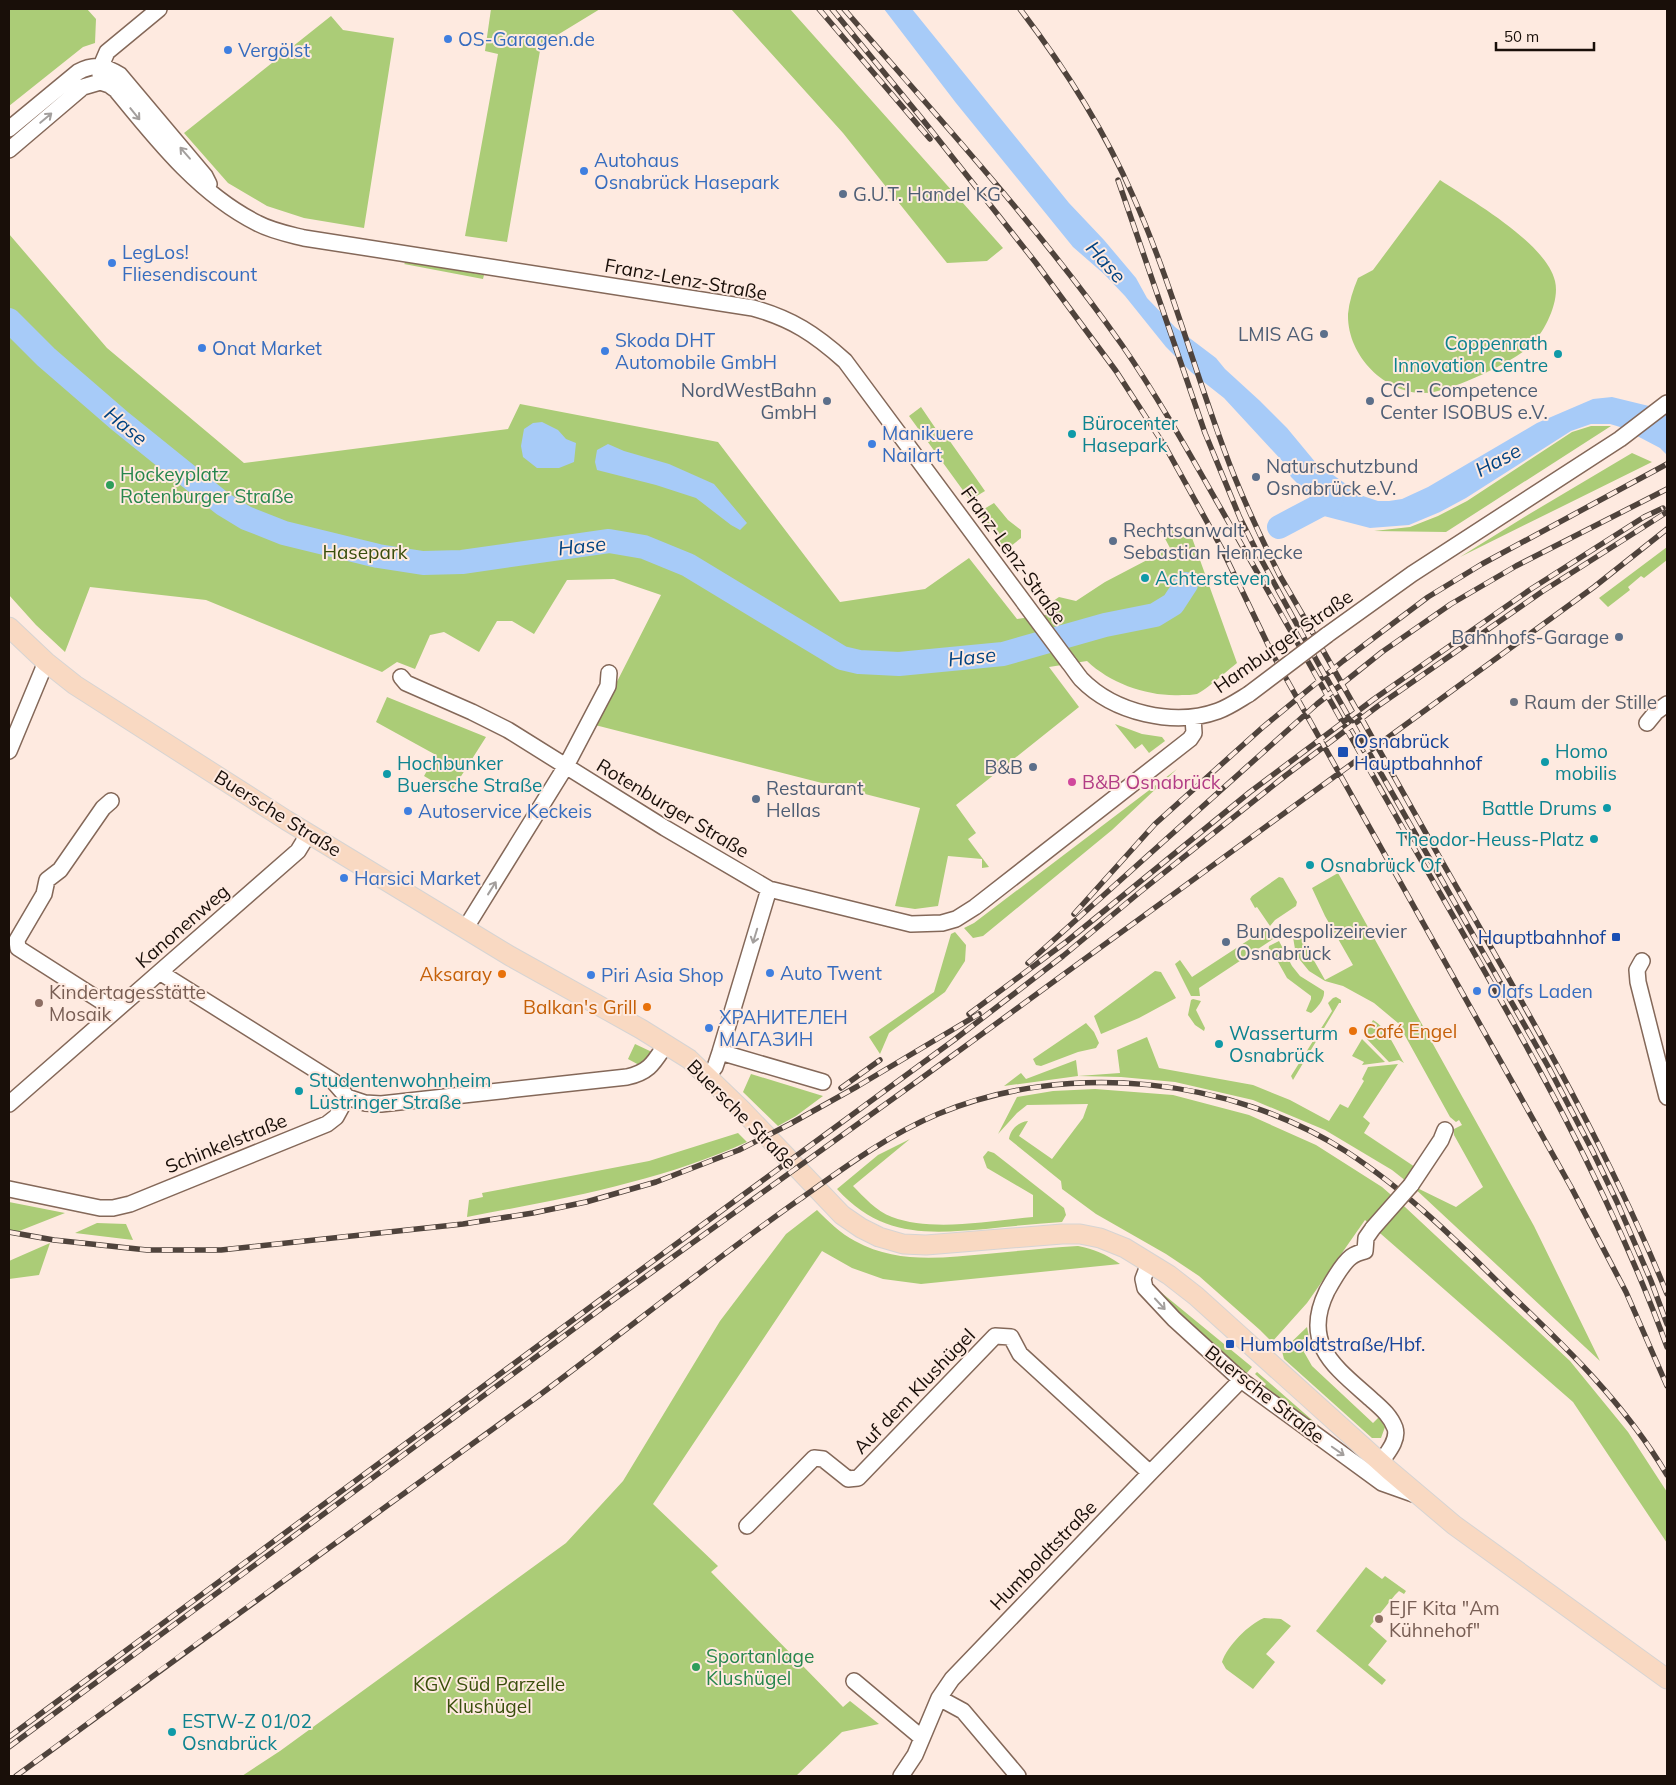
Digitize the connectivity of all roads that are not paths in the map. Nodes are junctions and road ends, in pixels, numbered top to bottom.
1 (159, 9) edge
2 (101, 66) junction
3 (100, 82) junction
4 (9, 129) edge
5 (9, 150) edge
6 (212, 192) junction
7 (1666, 404) edge
8 (9, 627) edge
9 (46, 662) junction
10 (609, 673) dead end
11 (401, 677) dead end
12 (1193, 717) junction
13 (9, 751) edge
14 (566, 766) junction
15 (111, 801) dead end
16 (310, 833) junction
17 (769, 889) junction
18 (465, 929) junction
19 (1642, 961) dead end
20 (160, 973) junction
21 (115, 1010) junction
22 (666, 1044) junction
23 (720, 1052) junction
24 (708, 1076) junction
25 (824, 1082) dead end
26 (348, 1097) junction
27 (1667, 1097) edge
28 (9, 1104) edge
29 (1445, 1130) dead end
30 (9, 1189) edge
31 (1150, 1263) junction
32 (1241, 1380) junction
33 (1381, 1462) junction
34 (1150, 1473) junction
35 (1419, 1496) junction
36 (746, 1526) dead end
37 (1667, 1679) edge
38 (854, 1681) dead end
39 (939, 1698) junction
40 (922, 1738) junction
41 (901, 1776) edge
42 (1018, 1776) edge

1 - 2 street
2 - 3 street
2 - 4 street
6 -> 2 street, Franz-Lenz-Straße
5 -> 3 street
3 -> 6 street, Franz-Lenz-Straße
6 - 12 street, Franz-Lenz-Straße
7 - 12 street, Hamburger Straße, bridge
8 - 9 main road, Buersche Straße
9 - 13 street
9 - 16 main road, Buersche Straße
10 - 14 street
11 - 14 street, Rotenburger Straße
12 - 17 street, Rotenburger Straße
14 - 17 street, Rotenburger Straße
18 -> 14 street
15 - 21 street
16 - 18 main road, Buersche Straße
16 - 20 street, Kanonenweg
17 -> 23 street
18 - 22 main road, Buersche Straße
19 - 27 street
20 - 21 street, Kanonenweg
20 - 26 street
21 - 28 street, Kanonenweg
22 - 24 main road, Buersche Straße
22 - 26 street
23 - 24 street
23 - 25 street, Buersche Straße
24 - 31 main road, Buersche Straße
26 - 30 street, Schinkelstraße
29 - 33 street, bridge
31 -> 32 street, Buersche Straße
31 - 33 main road, Buersche Straße
32 - 34 street, Humboldtstraße
32 -> 35 street, Buersche Straße
33 - 35 main road, Buersche Straße
34 - 36 street, Auf dem Klushügel
34 - 39 street, Humboldtstraße
35 - 37 main road, Buersche Straße
38 - 40 street
39 - 40 street, Humboldtstraße
39 - 42 street
40 - 41 street, Humboldtstraße

